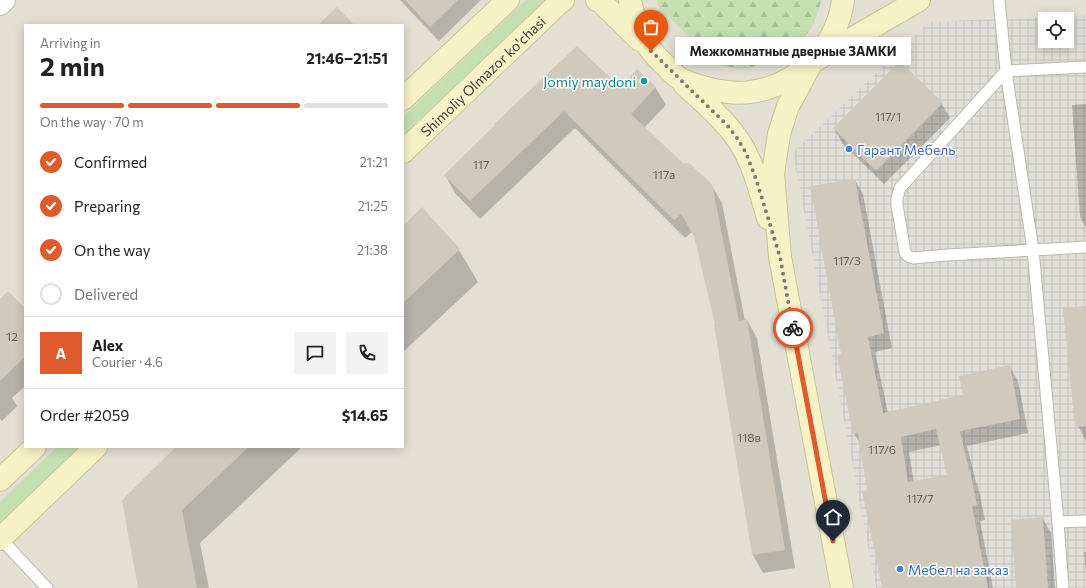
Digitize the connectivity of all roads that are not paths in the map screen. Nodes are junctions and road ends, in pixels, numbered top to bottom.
1 (4, 0) edge
2 (508, 0) edge
3 (563, 0) edge
4 (597, 0) edge
5 (630, 0) edge
6 (843, 0) edge
7 (919, 0) edge
8 (999, 0) edge
9 (0, 4) edge
10 (651, 51) junction
11 (812, 62) junction
12 (1086, 67) edge
13 (1006, 71) junction
14 (679, 78) junction
15 (404, 98) edge
16 (404, 151) edge
17 (1086, 247) edge
18 (1033, 250) junction
19 (780, 257) junction
20 (34, 448) edge
21 (95, 448) edge
22 (0, 480) edge
23 (1086, 521) edge
24 (1058, 522) junction
25 (0, 539) edge
26 (46, 588) edge
27 (842, 588) edge
28 (1063, 588) edge

1 - 9 street
2 - 15 main road
3 - 16 main road, Shimoliy Olmazor ko'chasi
4 - 10 main road
5 - 10 main road
6 - 11 main road
7 - 11 main road
8 - 13 lane
10 - 14 main road
11 - 14 main road
11 - 19 main road
12 - 13 lane
13 - 18 lane
13 - 18 lane
14 - 19 main road
17 - 18 lane
18 - 24 lane
19 - 27 main road
20 - 22 main road
21 - 25 main road
23 - 24 lane
24 - 28 lane
25 - 26 lane

